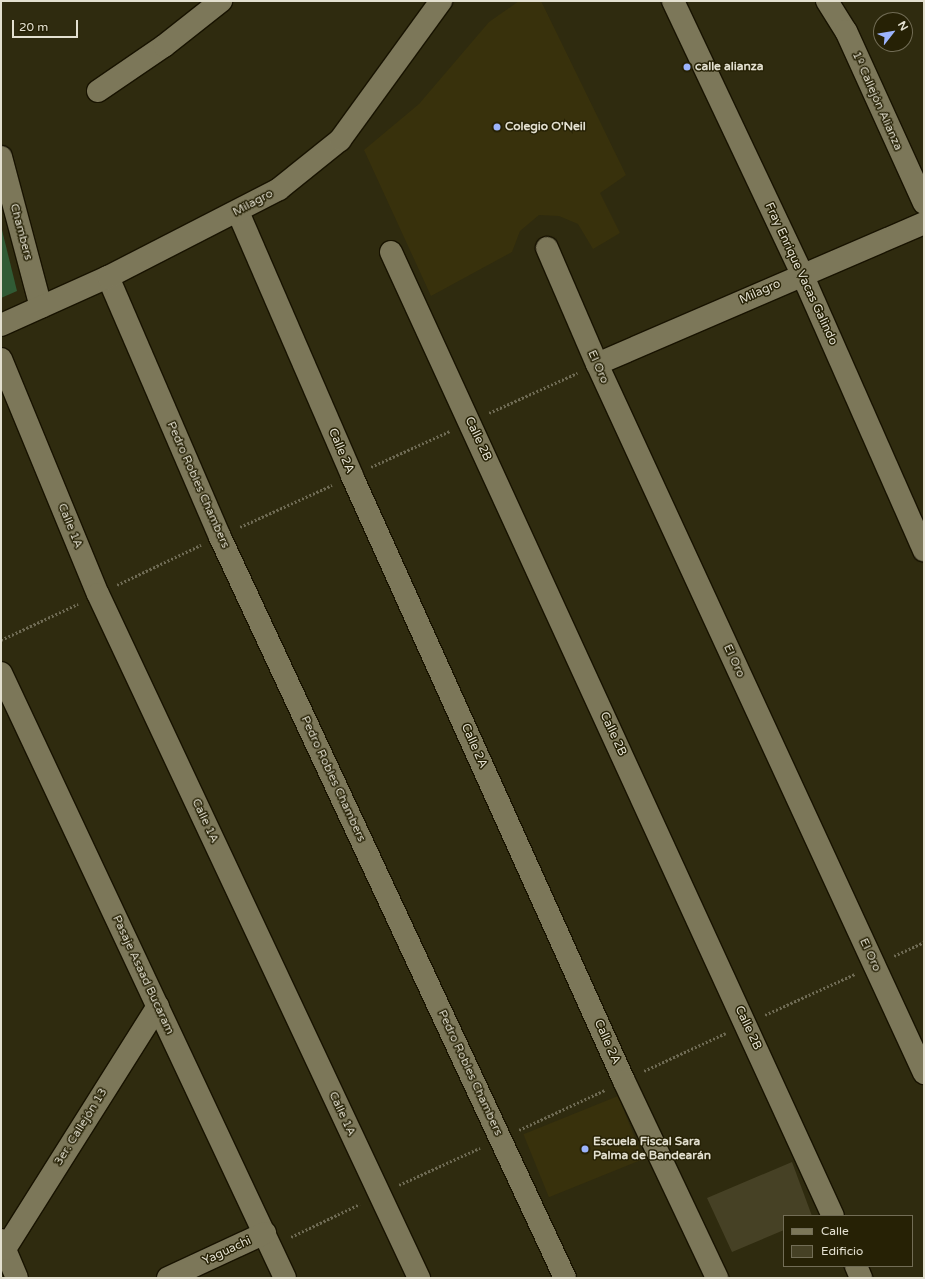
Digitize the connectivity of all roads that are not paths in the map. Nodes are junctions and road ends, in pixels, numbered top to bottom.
1 (221, 1) edge
2 (441, 1) edge
3 (673, 1) edge
4 (827, 1) edge
5 (98, 91) dead end
6 (1, 157) edge
7 (924, 204) edge
8 (238, 212) junction
9 (924, 223) edge
10 (547, 248) dead end
11 (391, 252) dead end
12 (802, 274) junction
13 (108, 278) junction
14 (41, 307) junction
15 (1, 325) edge
16 (1, 360) edge
17 (597, 364) junction
18 (924, 550) edge
19 (1, 673) edge
20 (158, 1006) junction
21 (924, 1073) edge
22 (833, 1215) edge
23 (268, 1240) junction
24 (3, 1245) edge
25 (856, 1267) edge
26 (17, 1278) edge
27 (168, 1278) edge
28 (285, 1278) edge
29 (419, 1278) edge
30 (565, 1278) edge
31 (717, 1278) edge
32 (861, 1278) edge

1 - 5 street
2 - 8 street, Milagro
3 - 12 street, Fray Enrique Vacas Galindo
4 - 7 street, 1º Callejón Alianza
6 - 14 street, Chambers
8 - 13 street, Milagro
8 - 31 street, Calle 2A
9 - 12 street, Milagro
10 - 17 street, El Oro
11 - 22 street, Calle 2B
12 - 17 street, Milagro
12 - 18 street, Fray Enrique Vacas Galindo
13 - 14 street, Milagro
13 - 30 street, Pedro Robles Chambers
14 - 15 street, Milagro
16 - 29 street, Calle 1A
17 - 21 street, El Oro
19 - 20 street, Pasaje Asaad Bucaram
20 - 23 street, Pasaje Asaad Bucaram
20 - 24 street, 3er. Callejón 13
23 - 27 street, Yaguachi
23 - 28 street, Pasaje Asaad Bucaram
24 - 26 street
25 - 32 street

